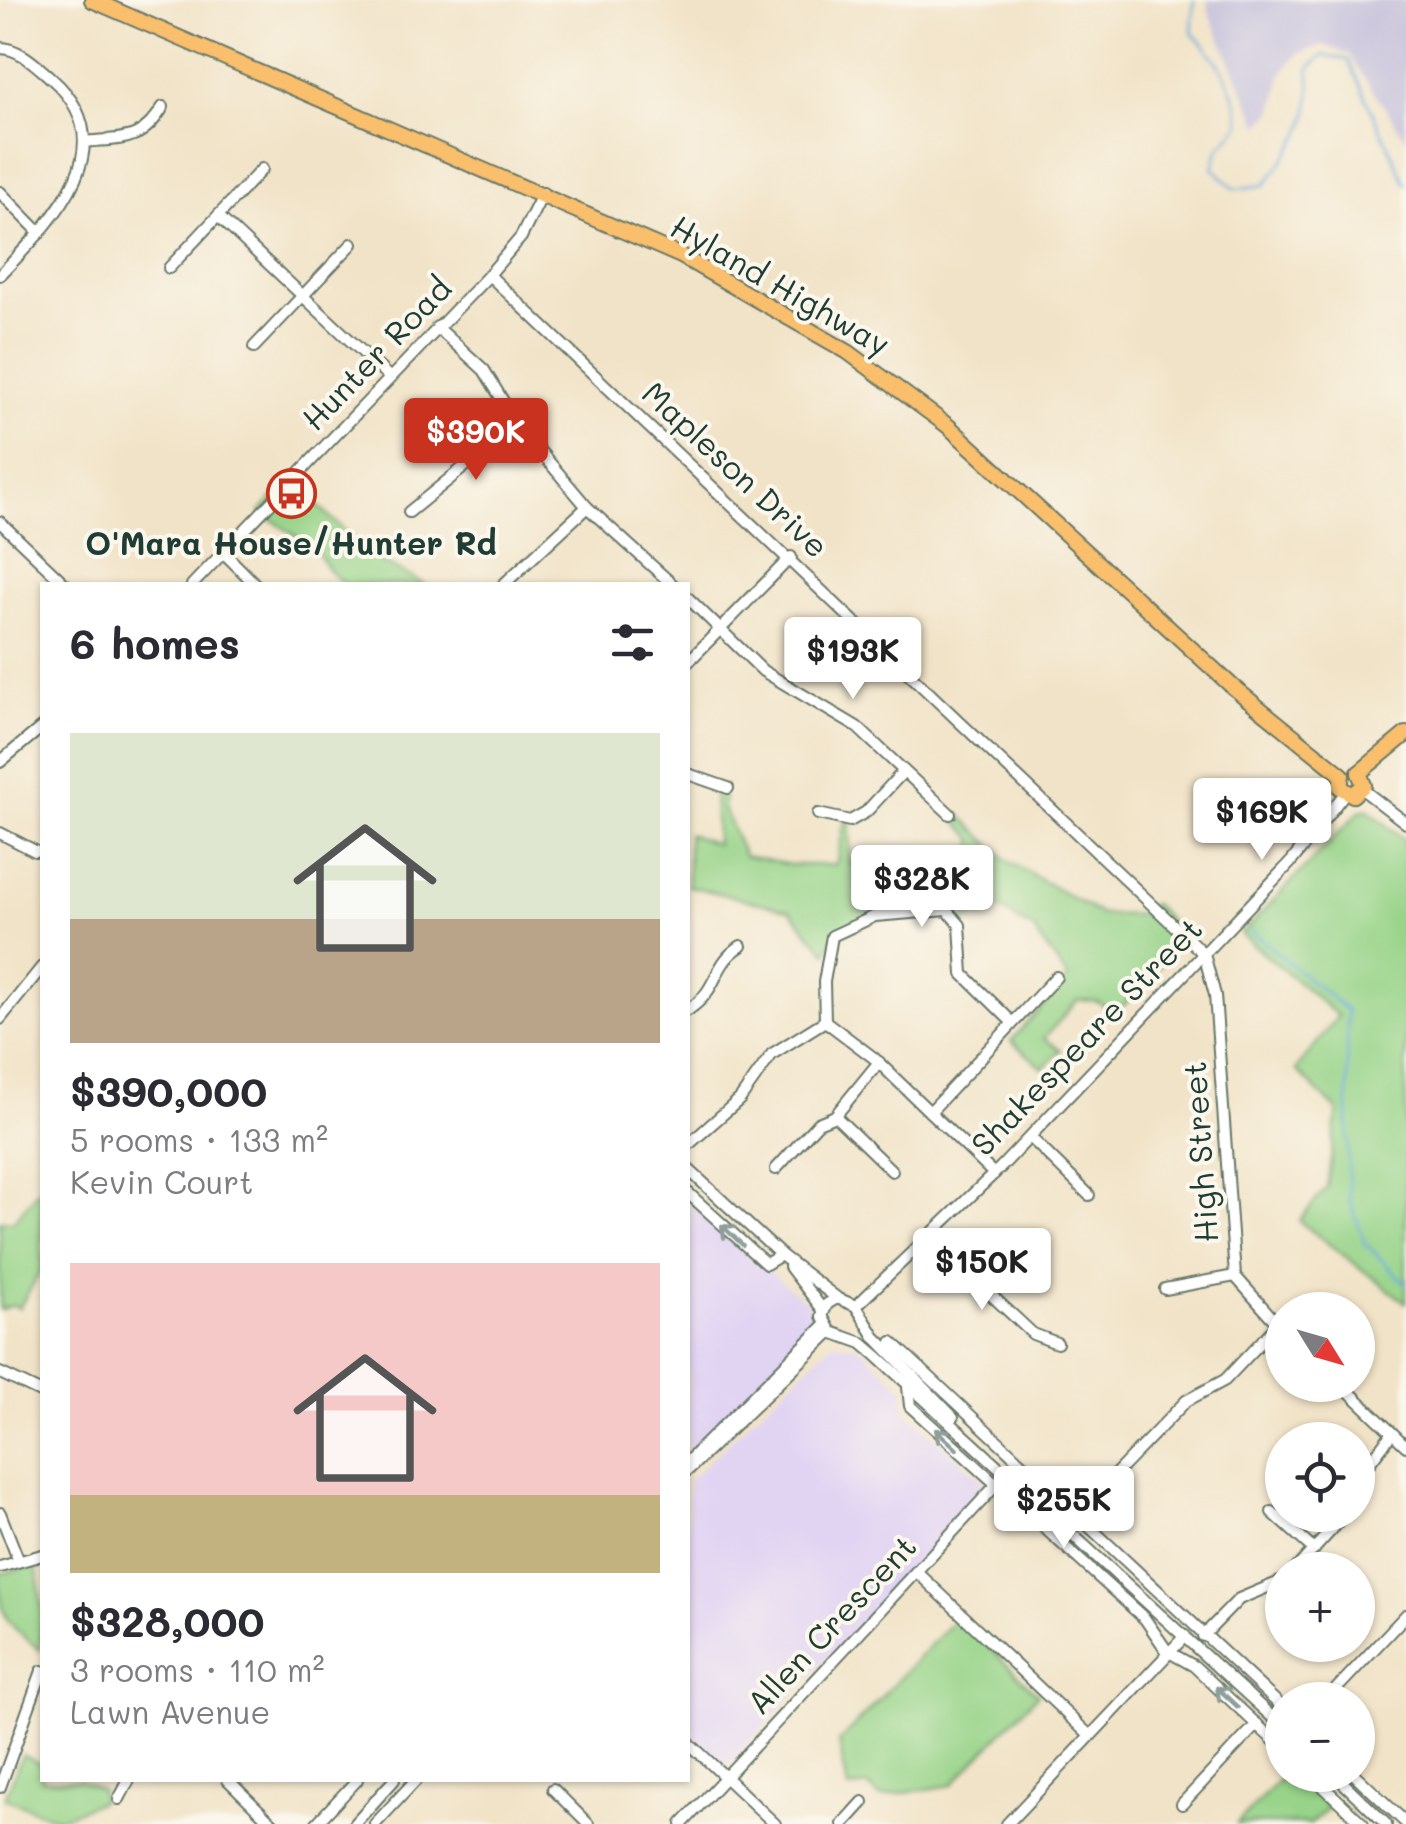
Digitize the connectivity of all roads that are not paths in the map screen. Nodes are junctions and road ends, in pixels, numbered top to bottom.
1 (92, 0) edge
2 (0, 48) edge
3 (163, 107) dead end
4 (84, 142) junction
5 (262, 169) dead end
6 (0, 192) edge
7 (543, 192) junction
8 (218, 216) junction
9 (40, 233) junction
10 (352, 244) dead end
11 (168, 268) dead end
12 (0, 274) edge
13 (490, 275) junction
14 (302, 295) junction
15 (437, 327) junction
16 (254, 347) dead end
17 (388, 376) junction
18 (517, 424) junction
19 (588, 507) junction
20 (410, 512) dead end
21 (0, 522) edge
22 (223, 552) junction
23 (792, 557) junction
24 (63, 582) edge
25 (195, 582) edge
26 (253, 582) edge
27 (506, 582) edge
28 (671, 582) edge
29 (690, 600) edge
30 (721, 627) junction
31 (690, 660) edge
32 (40, 729) edge
33 (1406, 734) edge
34 (0, 762) edge
35 (904, 772) junction
36 (690, 775) edge
37 (1342, 775) junction
38 (1361, 781) junction
39 (728, 788) dead end
40 (1345, 794) junction
41 (818, 814) dead end
42 (950, 814) dead end
43 (1406, 823) edge
44 (0, 833) edge
45 (36, 851) dead end
46 (741, 946) dead end
47 (1204, 954) junction
48 (40, 969) edge
49 (1056, 977) dead end
50 (690, 1009) edge
51 (0, 1019) edge
52 (825, 1021) junction
53 (1012, 1022) junction
54 (878, 1062) junction
55 (930, 1112) junction
56 (834, 1116) junction
57 (1030, 1138) junction
58 (690, 1143) edge
59 (776, 1169) dead end
60 (690, 1171) edge
61 (892, 1171) dead end
62 (994, 1174) junction
63 (690, 1195) edge
64 (1090, 1195) dead end
65 (930, 1238) junction
66 (781, 1255) junction
67 (1235, 1276) junction
68 (1164, 1289) dead end
69 (837, 1298) junction
70 (1265, 1309) edge
71 (824, 1310) junction
72 (857, 1311) junction
73 (833, 1331) junction
74 (1265, 1341) edge
75 (892, 1342) dead end
76 (1057, 1343) dead end
77 (0, 1373) edge
78 (908, 1387) junction
79 (40, 1392) edge
80 (1360, 1402) edge
81 (1392, 1433) junction
82 (970, 1437) junction
83 (1406, 1446) edge
84 (1375, 1456) edge
85 (690, 1459) edge
86 (1020, 1460) junction
87 (690, 1468) edge
88 (1008, 1473) junction
89 (996, 1486) junction
90 (0, 1513) edge
91 (1077, 1514) junction
92 (1294, 1532) edge
93 (1329, 1532) edge
94 (1314, 1550) joint
95 (40, 1555) edge
96 (18, 1559) junction
97 (0, 1566) edge
98 (917, 1572) junction
99 (1265, 1589) edge
100 (1406, 1616) edge
101 (1205, 1634) junction
102 (1190, 1640) junction
103 (1167, 1652) junction
104 (40, 1676) edge
105 (1343, 1682) edge
106 (1265, 1691) edge
107 (1265, 1710) edge
108 (1257, 1724) junction
109 (1265, 1732) edge
110 (1089, 1735) junction
111 (690, 1744) edge
112 (2, 1774) edge
113 (725, 1777) junction
114 (127, 1782) edge
115 (230, 1782) edge
116 (355, 1782) edge
117 (392, 1782) edge
118 (414, 1782) edge
119 (0, 1787) edge
120 (553, 1789) dead end
121 (1329, 1792) edge
122 (1359, 1792) edge
123 (1371, 1792) edge
124 (119, 1800) dead end
125 (864, 1802) dead end
126 (1182, 1804) dead end
127 (1398, 1820) edge
128 (274, 1824) edge
129 (316, 1824) edge
130 (354, 1824) edge
131 (375, 1824) edge
132 (588, 1824) edge
133 (682, 1824) edge
134 (775, 1824) edge
135 (843, 1824) edge
136 (1007, 1824) edge
137 (1363, 1824) edge

1 - 7 main road, Hyland Highway
2 - 4 street
3 - 4 street
4 - 9 street
5 - 8 street
6 - 9 street
7 - 13 street, Hunter Road
7 - 37 main road, Hyland Highway
8 - 11 street
8 - 14 street
9 - 12 street
10 - 14 street
13 - 15 street, Hunter Road
13 - 23 street, Mapleson Drive
14 - 16 street
14 - 17 street
15 - 17 street, Hunter Road
15 - 18 street
17 - 22 street, Hunter Road
18 - 19 street
18 - 20 street
19 - 27 street
19 - 28 street
21 - 24 street
22 - 25 street, Hunter Road
22 - 26 street
23 - 30 street
23 - 47 street, Mapleson Drive
29 - 30 street
30 - 31 street
30 - 35 street
32 - 34 street
33 - 38 main road
35 - 41 street
35 - 42 street
36 - 39 street
37 - 38 main road
37 - 40 main road
38 - 40 main road
38 - 43 street
40 - 47 street, Shakespeare Street
44 - 45 street
46 - 50 street
47 - 57 street, Shakespeare Street
47 - 67 street, High Street
48 - 51 street
49 - 53 street
52 - 53 street
52 - 54 street
52 - 58 street
53 - 55 street
54 - 55 street
54 - 56 street
55 - 62 street
56 - 59 street
56 - 61 street
57 - 62 street, Shakespeare Street
57 - 64 street
60 - 66 street
62 - 65 street, Shakespeare Street
66 -> 63 street
65 - 72 street, Shakespeare Street
65 - 76 street
66 - 69 street
66 - 71 street
67 - 68 street
67 - 70 street, High Street
69 - 71 street
69 - 72 street
71 - 73 street
72 - 73 street, Shakespeare Street
72 - 82 street
73 - 78 street
73 - 85 street
73 - 87 street
74 - 91 street
75 - 86 street
77 - 79 street
78 - 82 street
89 -> 78 street
80 - 81 street
81 - 83 street
81 - 84 street
82 - 88 street
86 - 88 street, Allen Crescent
86 - 91 street
88 - 89 street, Allen Crescent
88 - 102 street
89 - 98 street, Allen Crescent
89 - 103 street
90 - 96 street
91 - 101 street
92 - 94 street
93 - 94 street
95 - 96 street
96 - 97 street
98 - 110 street
98 - 113 street, Allen Crescent
99 - 101 street
100 - 105 street
101 - 102 street
101 - 106 street
102 - 103 street
102 - 107 street
108 -> 103 street
103 - 110 street
104 - 112 street
108 - 109 street
108 - 126 street
110 - 136 street
111 - 113 street
112 - 119 street
113 - 133 street, Allen Crescent
113 - 134 street
114 - 124 street
115 - 128 street
116 - 129 street
117 - 130 street
118 - 131 street
120 - 132 street
121 - 137 street
122 - 127 street
123 - 127 street
125 - 135 street

